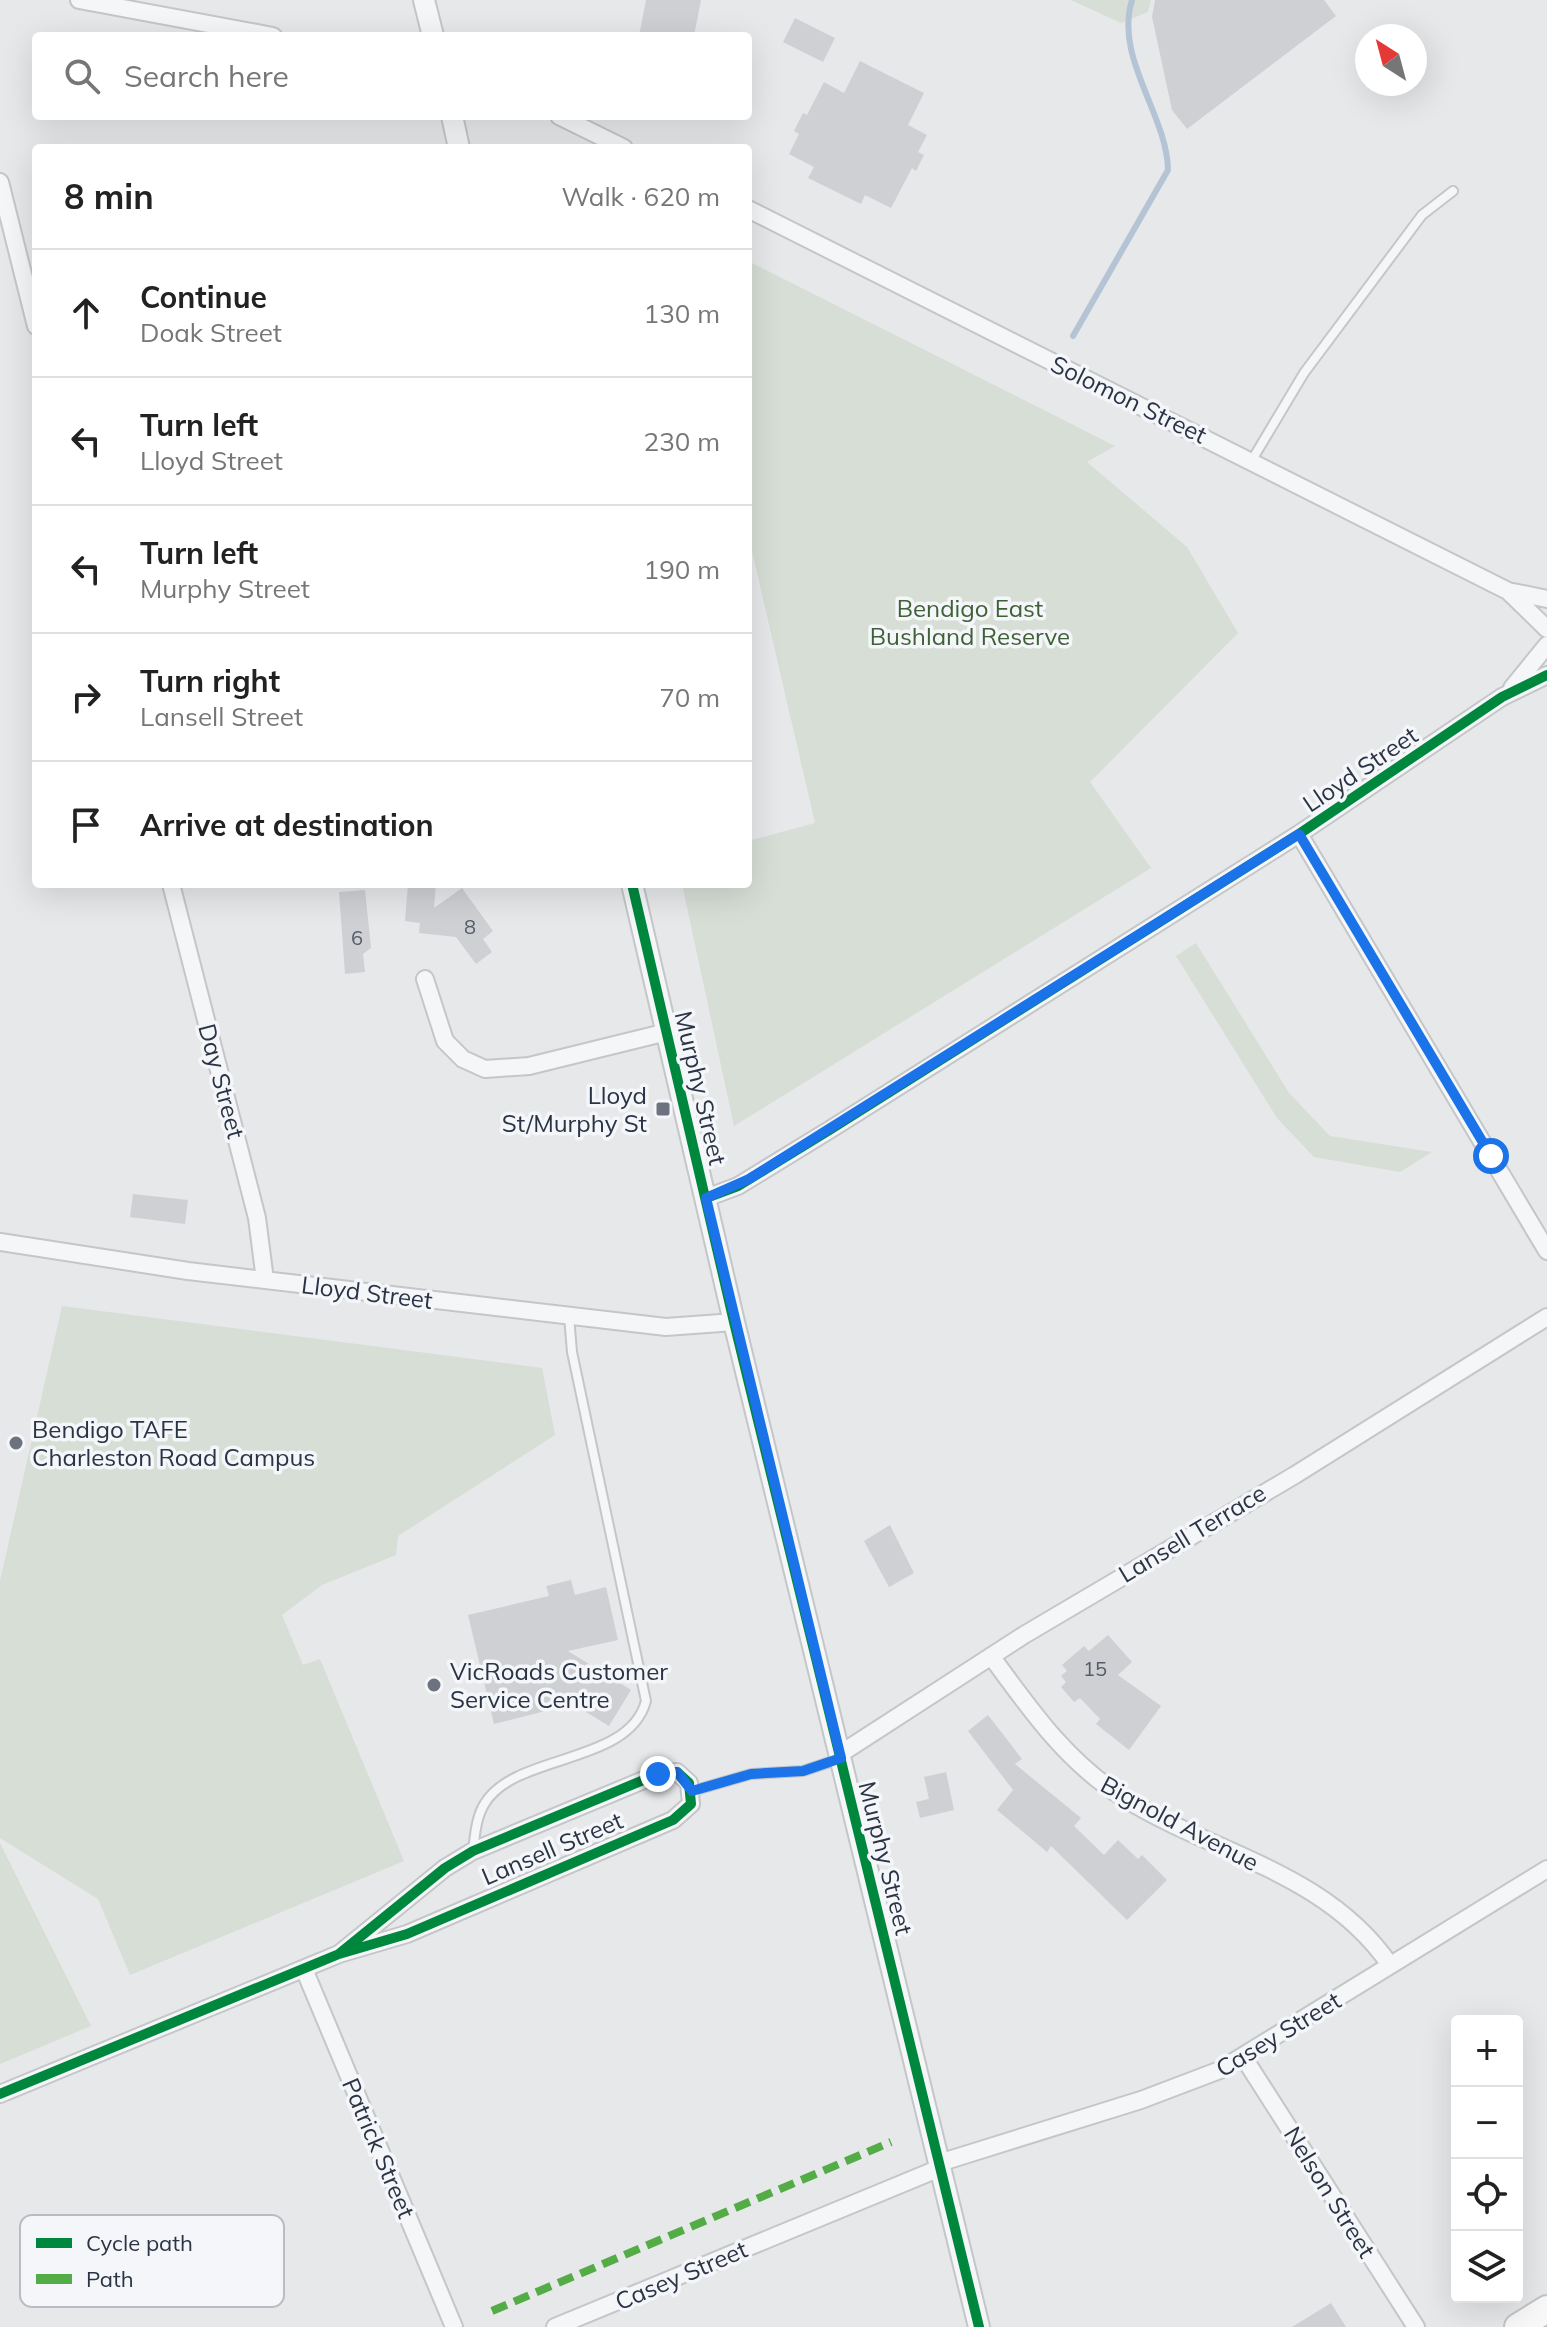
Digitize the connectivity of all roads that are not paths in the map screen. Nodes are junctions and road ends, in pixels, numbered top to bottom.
1 (79, 0) edge
2 (424, 0) edge
3 (251, 32) edge
4 (432, 32) edge
5 (453, 120) edge
6 (567, 120) edge
7 (458, 144) edge
8 (616, 144) edge
9 (0, 182) edge
10 (1453, 191) dead end
11 (752, 211) edge
12 (32, 309) edge
13 (1252, 460) junction
14 (1508, 591) junction
15 (1547, 599) edge
16 (1547, 629) edge
17 (1547, 645) edge
18 (1547, 675) edge
19 (1502, 697) junction
20 (1299, 834) junction
21 (172, 888) edge
22 (633, 888) edge
23 (425, 979) dead end
24 (667, 1032) junction
25 (706, 1198) junction
26 (0, 1242) edge
27 (1547, 1251) edge
28 (265, 1280) junction
29 (569, 1316) junction
30 (1547, 1317) edge
31 (734, 1322) junction
32 (991, 1656) junction
33 (841, 1756) junction
34 (692, 1791) junction
35 (473, 1851) junction
36 (1547, 1869) edge
37 (339, 1954) junction
38 (1390, 1965) junction
39 (304, 1969) junction
40 (1244, 2058) junction
41 (0, 2094) edge
42 (940, 2165) junction
43 (1547, 2309) edge
44 (454, 2327) edge
45 (555, 2327) edge
46 (979, 2327) edge
47 (1416, 2327) edge
48 (1518, 2327) edge

1 - 3 street
2 - 4 street
5 - 7 street
6 - 8 street
9 - 12 street
10 - 13 lane
11 - 13 street, Solomon Street
13 - 14 street, Solomon Street
14 - 15 street, Solomon Street
14 - 16 street, Solomon Street
17 - 19 street, Lloyd Street
18 - 19 street, Lloyd Street
19 - 20 street, Lloyd Street
20 - 25 street, Lloyd Street
20 - 27 street
21 - 28 street, Day Street
22 - 24 street, Murphy Street
23 - 24 street
24 - 25 street, Murphy Street
25 - 31 street, Murphy Street
26 - 28 street, Lloyd Street
28 - 29 street, Lloyd Street
29 - 31 street, Lloyd Street
29 - 35 lane
30 - 32 street, Lansell Terrace
31 - 33 street, Murphy Street
32 - 33 street, Lansell Terrace
32 - 38 street, Bignold Avenue
33 - 34 lane
33 - 42 street, Murphy Street
34 - 35 street, Lansell Street
34 - 37 street, Lansell Street
35 - 37 street, Lansell Street
36 - 38 street, Casey Street
37 - 39 street, Lansell Street
38 - 40 street, Casey Street
39 - 41 street, Lansell Street
39 - 44 street, Patrick Street
40 - 42 street, Casey Street
40 - 47 street, Nelson Street
42 - 45 street, Casey Street
42 - 46 street, Murphy Street
43 - 48 main road

